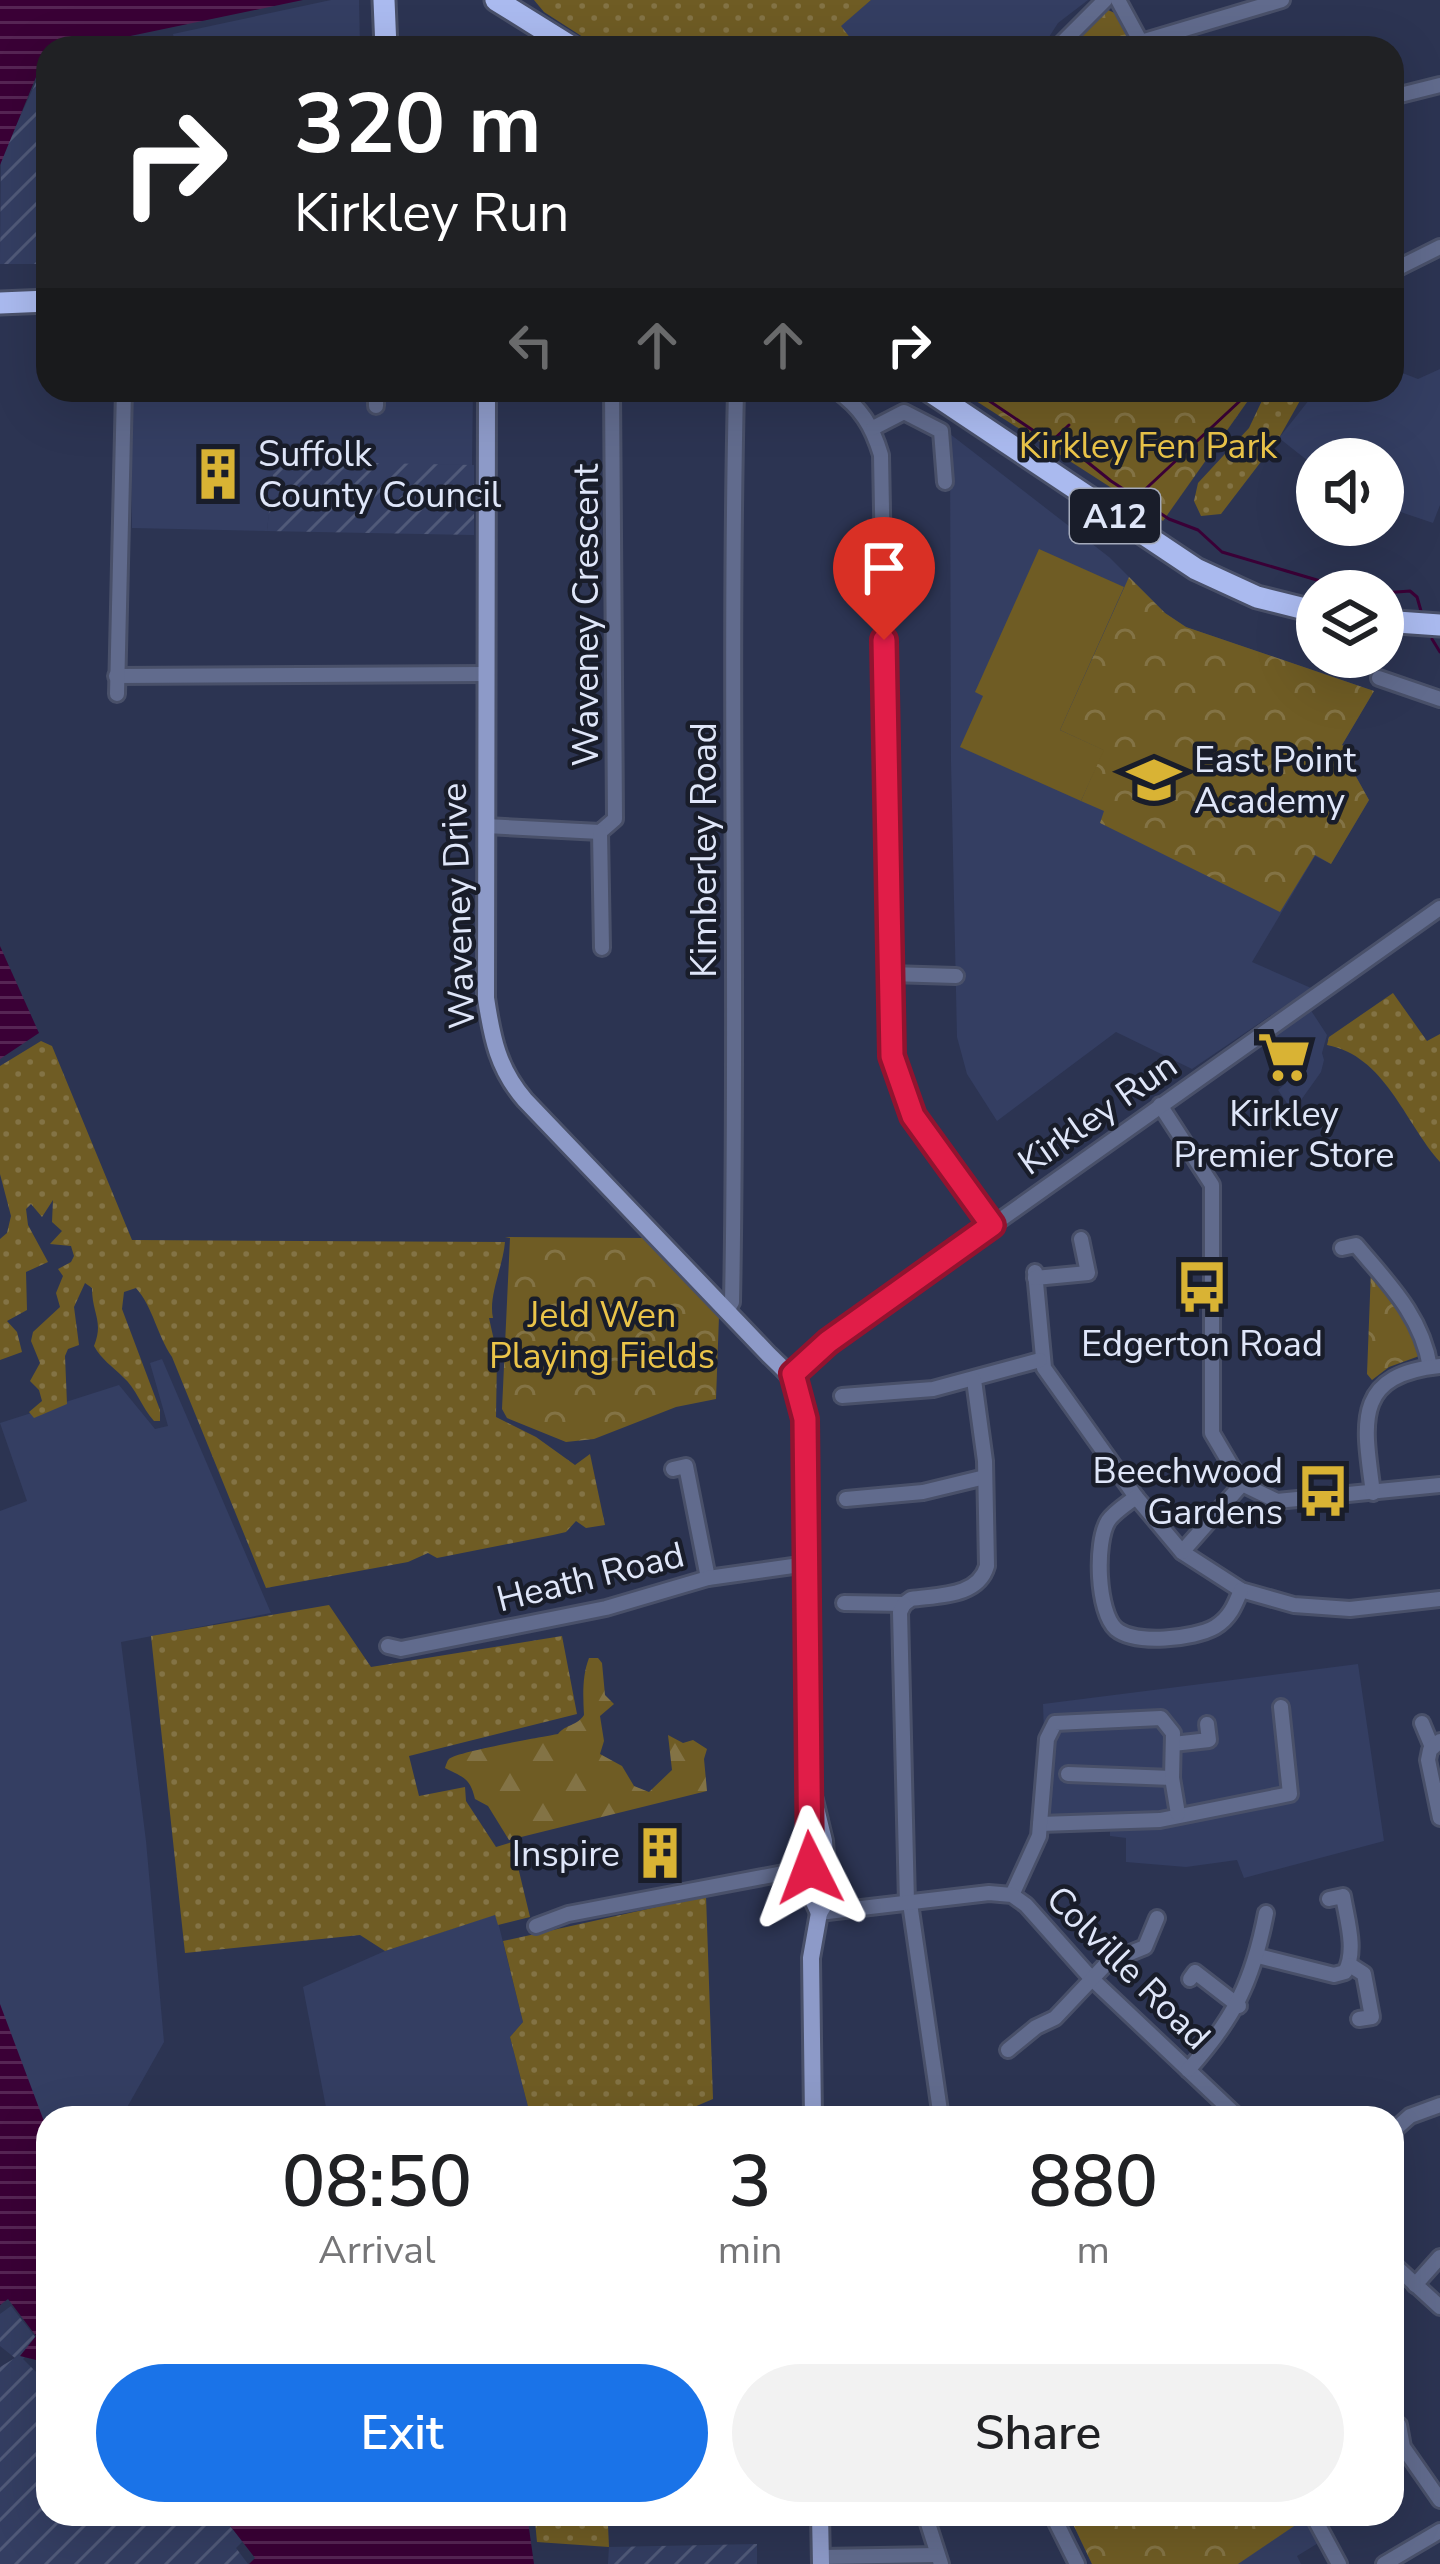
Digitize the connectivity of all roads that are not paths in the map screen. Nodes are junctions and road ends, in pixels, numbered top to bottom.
1 (371, 0) edge
2 (384, 0) edge
3 (496, 0) edge
4 (1105, 0) edge
5 (1118, 0) edge
6 (1282, 0) edge
7 (522, 9) edge
8 (372, 36) edge
9 (386, 36) edge
10 (557, 36) edge
11 (1069, 36) edge
12 (1137, 36) edge
13 (1170, 36) edge
14 (1440, 85) edge
15 (1404, 95) edge
16 (1440, 248) edge
17 (1404, 265) edge
18 (36, 302) edge
19 (0, 303) edge
20 (124, 402) edge
21 (487, 402) edge
22 (612, 402) edge
23 (736, 402) edge
24 (851, 402) edge
25 (946, 402) edge
26 (873, 428) junction
27 (945, 482) dead end
28 (1296, 606) edge
29 (1404, 622) edge
30 (1440, 625) edge
31 (486, 674) junction
32 (116, 676) junction
33 (1378, 678) dead end
34 (117, 694) dead end
35 (1440, 699) edge
36 (486, 826) junction
37 (600, 832) junction
38 (1440, 908) edge
39 (602, 947) dead end
40 (890, 974) junction
41 (956, 976) dead end
42 (1160, 1105) junction
43 (992, 1225) junction
44 (1081, 1239) dead end
45 (1353, 1242) dead end
46 (728, 1310) junction
47 (1040, 1360) junction
48 (1435, 1367) edge
49 (793, 1374) junction
50 (974, 1380) junction
51 (842, 1396) dead end
52 (681, 1462) dead end
53 (986, 1478) junction
54 (1242, 1484) junction
55 (1440, 1486) edge
56 (1373, 1493) junction
57 (1136, 1497) junction
58 (846, 1498) dead end
59 (1182, 1552) junction
60 (807, 1564) junction
61 (708, 1578) junction
62 (1241, 1590) junction
63 (1440, 1599) edge
64 (844, 1603) dead end
65 (904, 1604) junction
66 (388, 1646) dead end
67 (1281, 1707) dead end
68 (1423, 1723) dead end
69 (1209, 1740) dead end
70 (1173, 1744) junction
71 (1436, 1744) edge
72 (808, 1768) junction
73 (1068, 1774) dead end
74 (1172, 1778) junction
75 (1178, 1814) junction
76 (1440, 1818) edge
77 (1040, 1825) junction
78 (810, 1868) junction
79 (1012, 1895) junction
80 (1342, 1896) dead end
81 (909, 1903) junction
82 (818, 1913) junction
83 (1266, 1913) dead end
84 (1157, 1918) dead end
85 (536, 1926) dead end
86 (1258, 1955) junction
87 (1350, 1965) junction
88 (1195, 1972) dead end
89 (1091, 1978) junction
90 (1239, 2006) junction
91 (1359, 2019) dead end
92 (1008, 2050) dead end
93 (1188, 2070) junction
94 (1440, 2105) edge
95 (813, 2106) edge
96 (938, 2106) edge
97 (1226, 2106) edge
98 (1404, 2121) edge
99 (1440, 2257) edge
100 (1404, 2274) edge
101 (1415, 2284) junction
102 (1440, 2307) edge
103 (1404, 2448) edge
104 (1440, 2500) edge
105 (820, 2526) edge
106 (929, 2526) edge
107 (1058, 2526) edge
108 (1318, 2526) edge
109 (1440, 2530) edge
110 (939, 2559) edge
111 (821, 2561) edge
112 (1077, 2564) edge
113 (1339, 2564) edge
114 (1384, 2564) edge

1 - 8 highway
2 - 9 highway
3 - 7 highway
4 - 11 street
5 - 12 street
6 - 13 street
7 - 10 highway
14 - 15 street
16 - 17 street
18 - 19 highway
20 - 32 street
21 - 31 main road, Waveney Drive
22 - 37 street, Waveney Crescent
23 - 46 street, Kimberley Road
24 - 26 street
25 - 28 highway, A12
26 - 27 street
26 - 40 street
29 - 30 highway
31 - 32 street
31 - 36 main road, Waveney Drive
32 - 34 street
33 - 35 street
36 - 37 street
36 - 46 main road, Waveney Drive
37 - 39 street, Waveney Crescent
38 - 42 street, Kirkley Run
40 - 41 street
40 - 43 street
42 - 43 street, Kirkley Run
42 - 54 street
43 - 49 street, Kirkley Run
44 - 47 street
45 - 48 street
46 - 49 main road, Waveney Drive
47 - 50 street
47 - 57 street
48 - 56 street
49 - 60 main road
50 - 51 street
50 - 53 street
52 - 61 street
53 - 58 street
53 - 65 street
54 - 56 street
54 - 59 street
55 - 56 street
57 - 59 street
57 - 62 street
59 - 62 street
60 - 61 street, Heath Road
60 - 72 main road
61 - 66 street, Heath Road
62 - 63 street
64 - 65 street
65 - 81 street
67 - 75 street
68 - 71 street
69 - 70 street
70 - 74 street
70 - 77 street
71 - 76 street
72 - 78 main road
72 - 82 main road
73 - 74 street
74 - 75 street
75 - 77 street
77 - 79 street
78 - 82 main road
78 - 85 street
79 - 81 street, Colville Road
79 - 89 street, Colville Road
80 - 87 street
81 - 82 street, Colville Road
81 - 96 street
82 - 95 main road
83 - 86 street
84 - 89 street
86 - 87 street
86 - 90 street
87 - 91 street
88 - 90 street
89 - 92 street
89 - 93 street, Colville Road
90 - 93 street
93 - 97 street, Colville Road
94 - 98 street
99 - 101 street
100 - 101 street
101 - 102 street
103 - 104 street
105 - 111 main road
106 - 110 street
107 - 112 street
108 - 113 street
109 - 114 street
110 - 111 street

